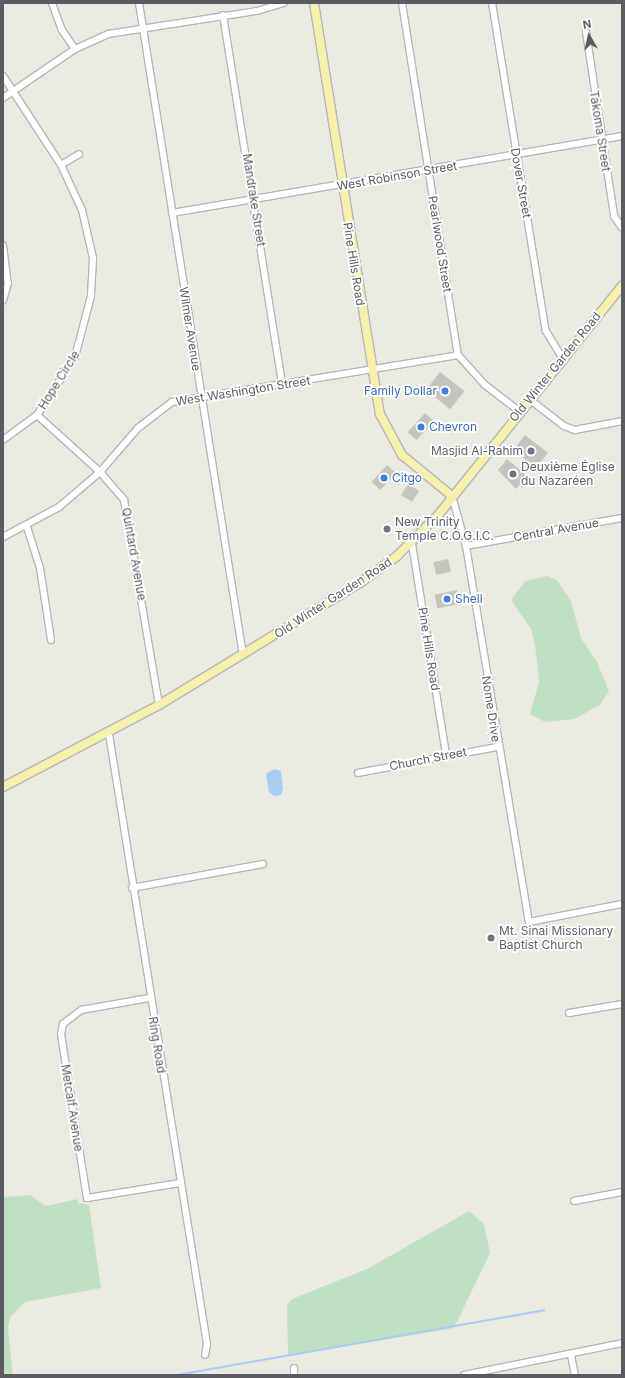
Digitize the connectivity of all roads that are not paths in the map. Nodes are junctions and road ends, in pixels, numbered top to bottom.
1 (52, 3) edge
2 (139, 3) edge
3 (284, 3) edge
4 (314, 3) edge
5 (402, 3) edge
6 (492, 3) edge
7 (223, 15) junction
8 (143, 28) junction
9 (586, 32) dead end
10 (75, 49) junction
11 (3, 76) edge
12 (13, 92) junction
13 (3, 98) edge
14 (622, 136) edge
15 (601, 140) junction
16 (79, 154) dead end
17 (516, 155) junction
18 (61, 165) junction
19 (429, 170) junction
20 (342, 186) junction
21 (254, 199) junction
22 (172, 213) junction
23 (622, 228) edge
24 (3, 245) edge
25 (622, 286) edge
26 (3, 300) edge
27 (458, 355) junction
28 (562, 358) junction
29 (370, 370) junction
30 (282, 385) junction
31 (201, 397) junction
32 (529, 399) junction
33 (519, 411) junction
34 (37, 415) junction
35 (622, 421) edge
36 (3, 440) edge
37 (100, 472) junction
38 (452, 496) junction
39 (622, 518) edge
40 (27, 527) junction
41 (3, 537) edge
42 (412, 544) junction
43 (466, 546) junction
44 (51, 640) dead end
45 (243, 655) junction
46 (159, 705) junction
47 (109, 734) junction
48 (498, 747) junction
49 (446, 755) junction
50 (358, 772) dead end
51 (3, 787) edge
52 (263, 864) dead end
53 (132, 888) junction
54 (622, 904) edge
55 (149, 998) junction
56 (622, 1004) edge
57 (569, 1013) dead end
58 (180, 1183) junction
59 (622, 1192) edge
60 (574, 1201) dead end
61 (622, 1343) edge
62 (205, 1355) dead end
63 (571, 1355) junction
64 (294, 1368) dead end
65 (294, 1375) edge
66 (464, 1375) edge
67 (575, 1375) edge

1 - 10 street
2 - 8 street, Wilmer Avenue
3 - 7 street
4 - 20 main road, Pine Hills Road
5 - 19 street, Pearlwood Street
6 - 17 street, Dover Street
7 - 8 street
7 - 21 street, Mandrake Street
8 - 10 street
8 - 22 street, Wilmer Avenue
9 - 15 street, Takoma Street
10 - 12 street
11 - 12 street, Hope Circle
12 - 13 street
12 - 18 street, Hope Circle
14 - 15 street, West Robinson Street
15 - 17 street, West Robinson Street
15 - 23 street, Takoma Street
16 - 18 street
17 - 19 street, West Robinson Street
17 - 28 street, Dover Street
18 - 34 street, Hope Circle
19 - 20 street, West Robinson Street
19 - 27 street, Pearlwood Street
20 - 21 street, West Robinson Street
20 - 29 main road, Pine Hills Road
21 - 22 street, West Robinson Street
21 - 30 street, Mandrake Street
22 - 31 street, Wilmer Avenue
24 - 26 street
25 - 28 main road, Old Winter Garden Road
27 - 29 street, West Washington Street
27 - 33 street
28 - 32 main road, Old Winter Garden Road
29 - 30 street, West Washington Street
29 - 38 main road, Pine Hills Road
30 - 31 street, West Washington Street
31 - 37 street, West Washington Street
31 - 45 street, Wilmer Avenue
32 - 33 main road, Old Winter Garden Road
32 - 35 street
33 - 38 main road, Old Winter Garden Road
34 - 36 street, Hope Circle
34 - 37 street, Quintard Avenue
37 - 40 street, West Washington Street
37 - 46 street, Quintard Avenue
38 - 42 main road, Old Winter Garden Road
38 - 43 street, Nome Drive
39 - 43 street, Central Avenue
40 - 41 street, West Washington Street
40 - 44 street
42 - 45 main road, Old Winter Garden Road
42 - 49 street, Pine Hills Road
43 - 48 street, Nome Drive
45 - 46 main road, Old Winter Garden Road
46 - 47 main road, Old Winter Garden Road
47 - 51 main road, Old Winter Garden Road
47 - 53 street, Ring Road
48 - 49 street, Church Street
48 - 54 street, Nome Drive
49 - 50 street, Church Street
52 - 53 street
53 - 55 street, Ring Road
55 - 58 street, Ring Road
55 - 58 street, Metcalf Avenue
56 - 57 street
58 - 62 street, Ring Road
59 - 60 street
61 - 63 street
63 - 66 street
63 - 67 street
64 - 65 street

